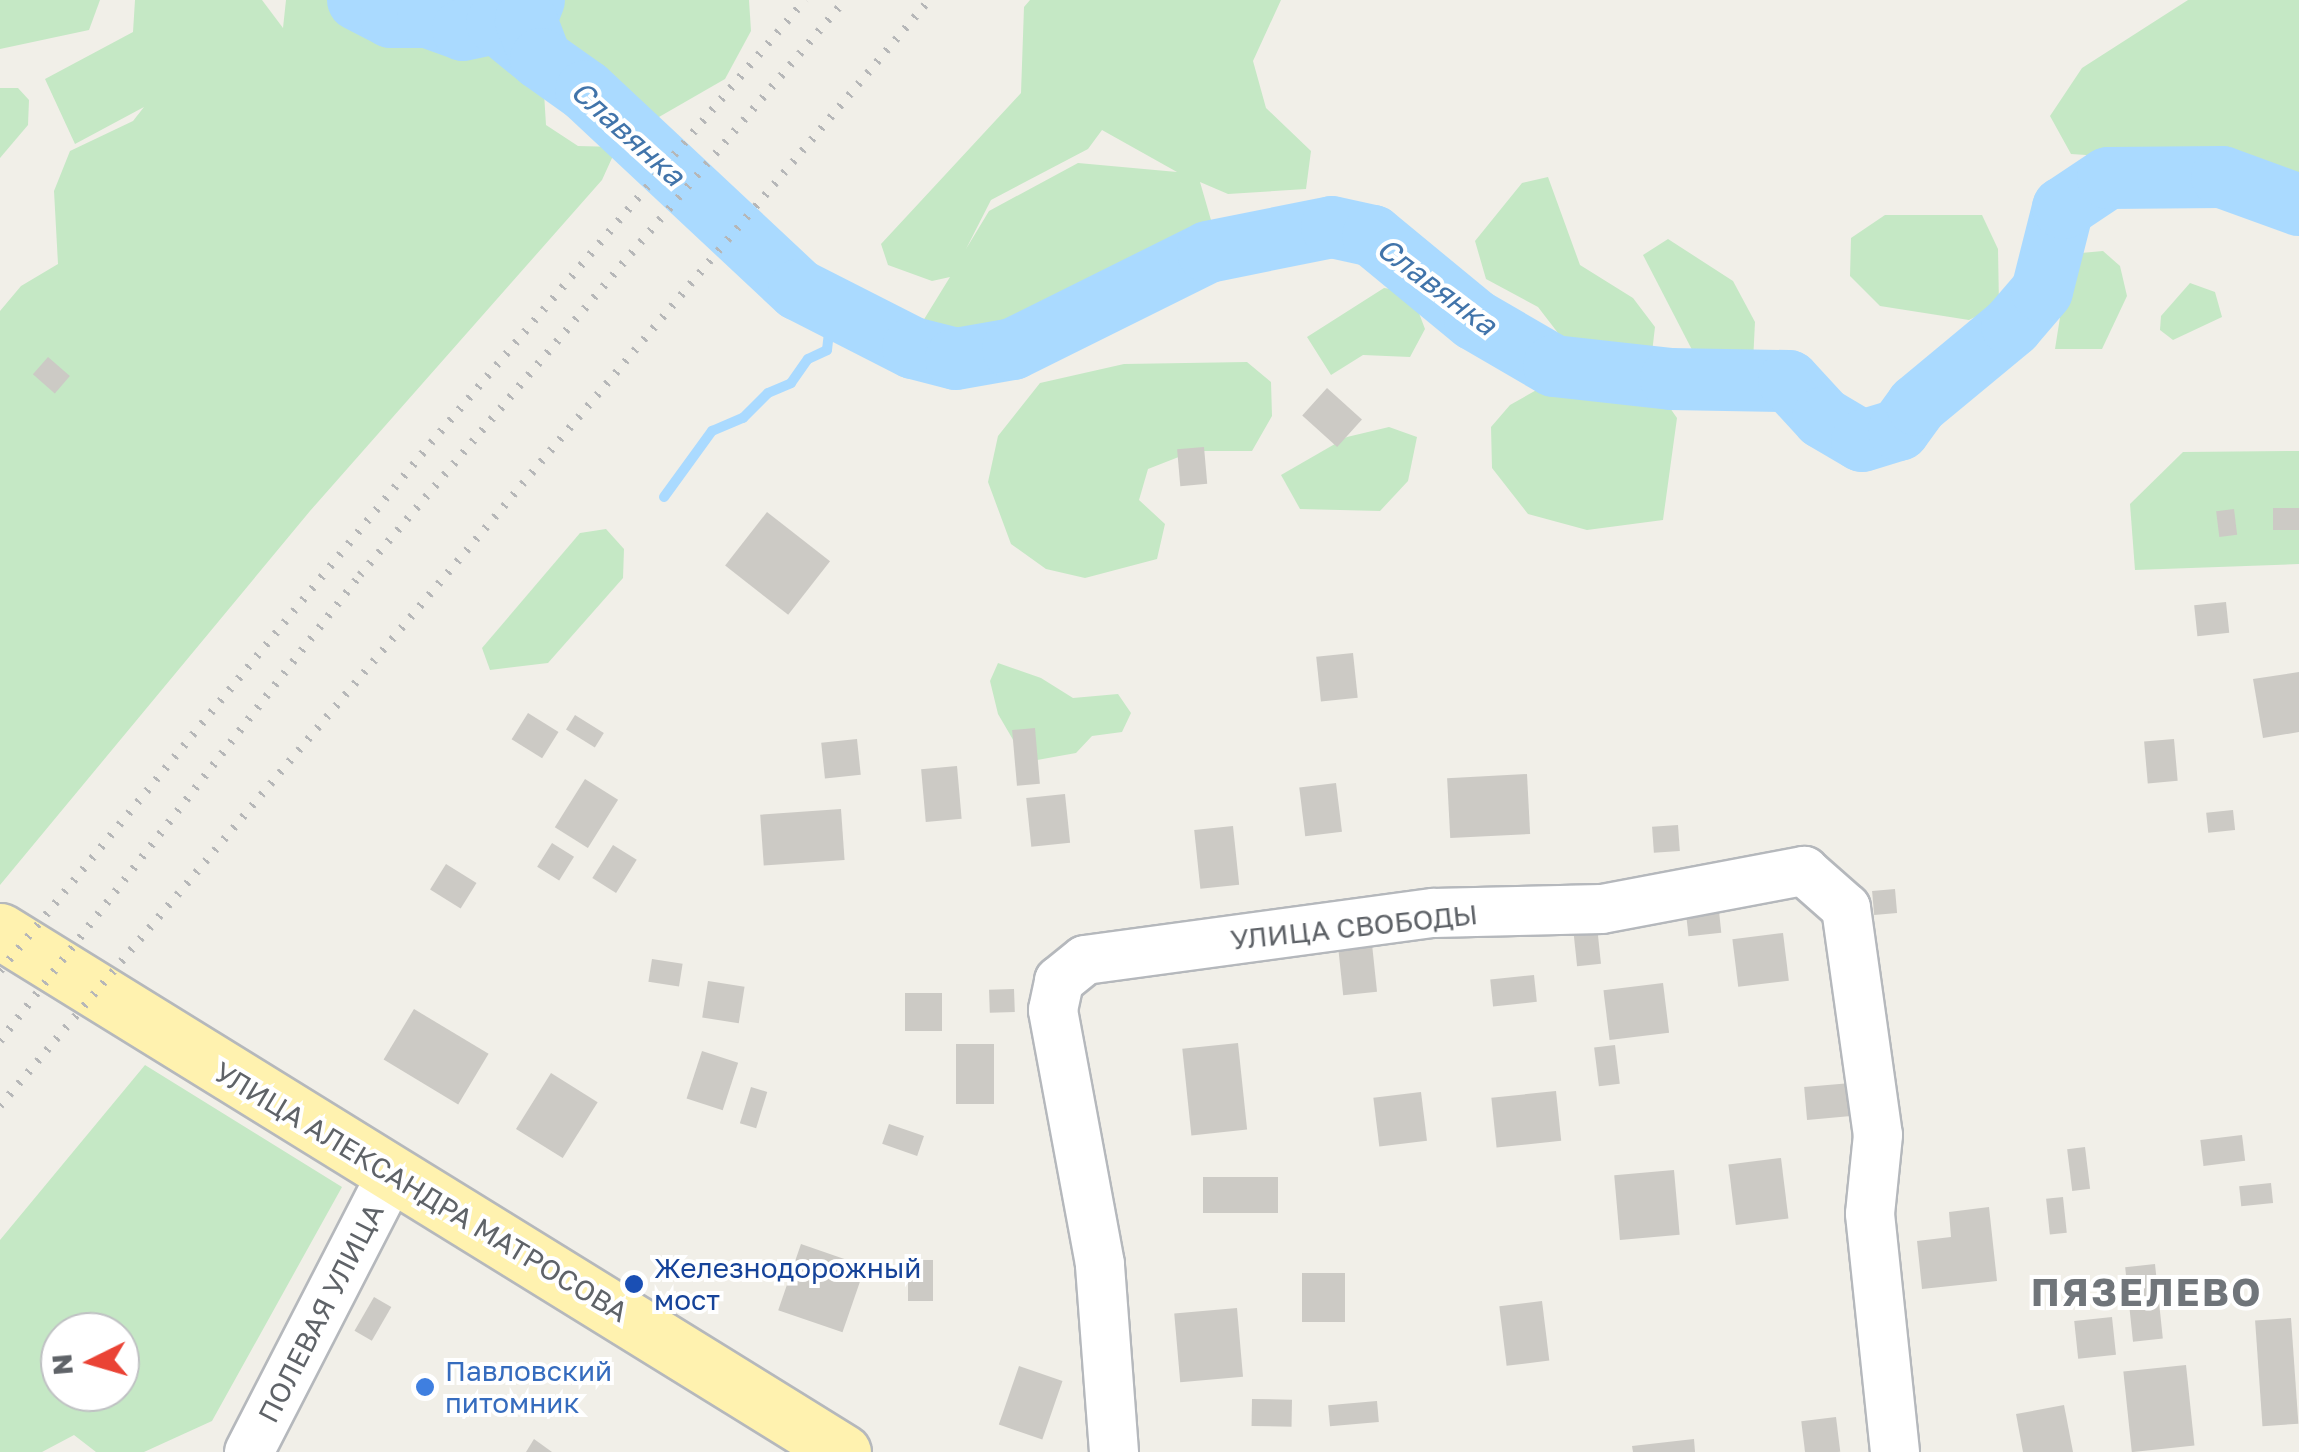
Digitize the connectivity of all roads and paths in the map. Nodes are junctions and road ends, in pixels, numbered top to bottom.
1 (0, 931) edge
2 (392, 1174) junction
3 (249, 1452) edge
4 (843, 1452) edge
5 (1114, 1452) edge
6 (1894, 1452) edge

1 - 2 main road, УЛИЦА АЛЕКСАНДРА МАТРОСОВА
2 - 3 street, ПОЛЕВАЯ УЛИЦА
2 - 4 main road, УЛИЦА АЛЕКСАНДРА МАТРОСОВА
5 - 6 street, УЛИЦА СВОБОДЫ

